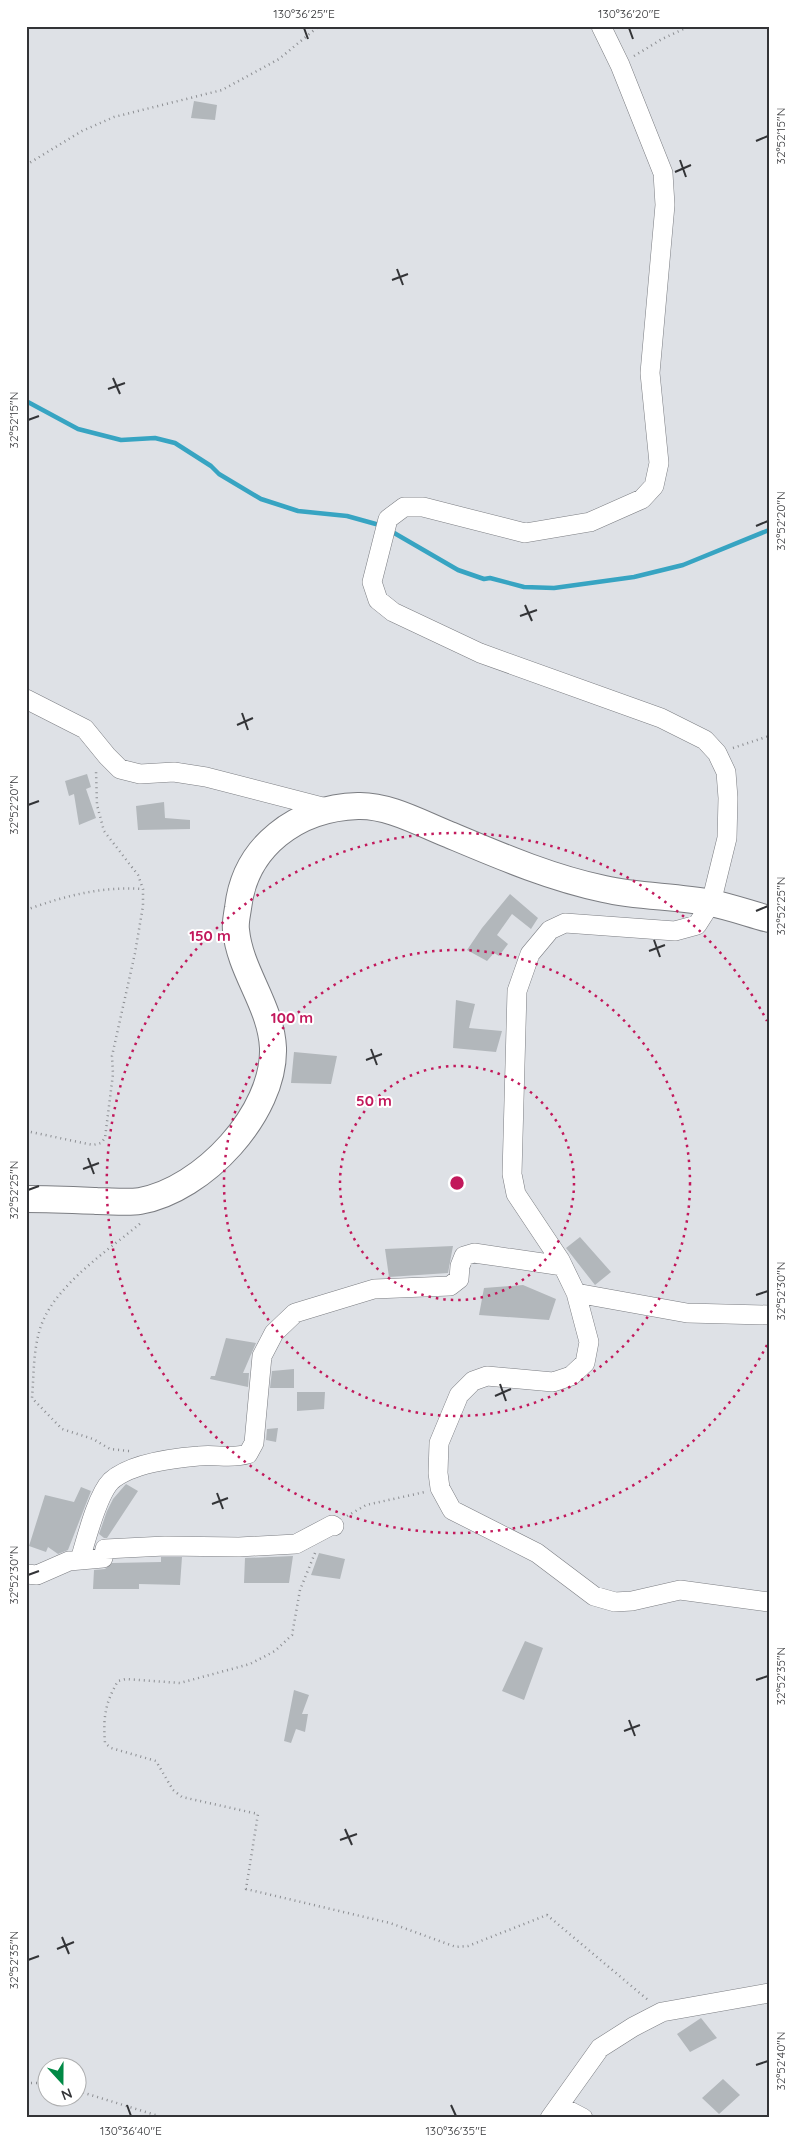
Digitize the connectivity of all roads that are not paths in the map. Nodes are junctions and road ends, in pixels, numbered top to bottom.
1 (601, 26) edge
2 (26, 699) edge
3 (332, 809) junction
4 (711, 903) junction
5 (769, 919) edge
6 (26, 1199) edge
7 (563, 1266) junction
8 (576, 1294) junction
9 (769, 1315) edge
10 (334, 1526) road end
11 (80, 1560) junction
12 (26, 1574) edge
13 (769, 1602) edge
14 (769, 1993) edge
15 (555, 2112) edge
16 (583, 2118) edge

1 - 4 street
2 - 3 street
3 - 4 street
3 - 6 street
4 - 5 street
4 - 7 street
7 - 8 street
7 - 11 street
8 - 9 street
8 - 13 street
10 - 11 street
11 - 12 street
14 - 15 street
15 - 16 street

